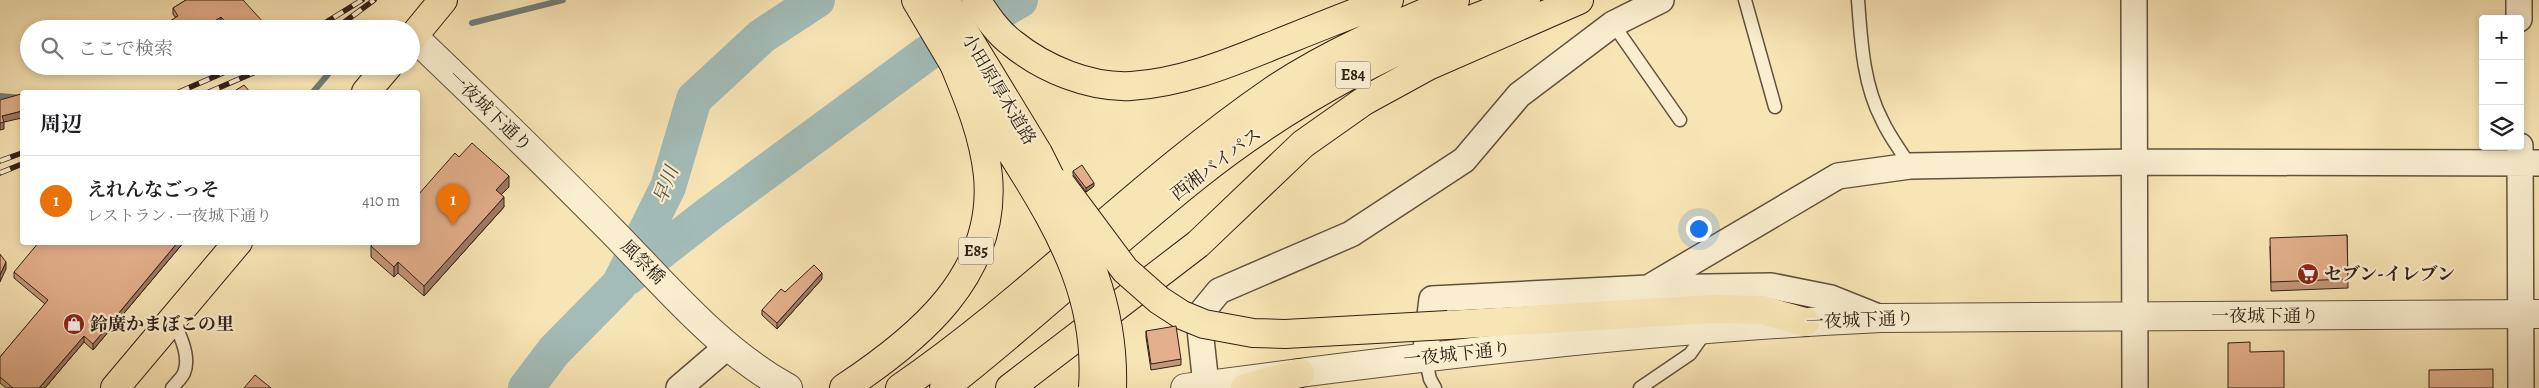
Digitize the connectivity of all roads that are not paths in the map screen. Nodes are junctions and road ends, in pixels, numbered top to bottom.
1 (443, 0) edge
2 (916, 0) edge
3 (945, 0) edge
4 (976, 0) edge
5 (1389, 0) edge
6 (1455, 0) edge
7 (1526, 0) edge
8 (1579, 0) edge
9 (1661, 0) edge
10 (1745, 0) edge
11 (1858, 0) edge
12 (2134, 0) edge
13 (2519, 0) edge
14 (2519, 15) edge
15 (1612, 24) junction
16 (420, 28) edge
17 (420, 46) edge
18 (954, 64) junction
19 (380, 75) edge
20 (368, 90) edge
21 (1775, 107) dead end
22 (1680, 120) dead end
23 (1038, 152) junction
24 (2526, 157) edge
25 (2134, 162) junction
26 (1910, 166) junction
27 (1186, 169) junction
28 (567, 185) joint
29 (235, 245) edge
30 (1648, 288) junction
31 (2530, 314) edge
32 (2134, 317) junction
33 (1881, 318) junction
34 (172, 320) junction
35 (1805, 322) junction
36 (1708, 328) junction
37 (723, 342) junction
38 (1425, 357) junction
39 (1300, 373) junction
40 (1017, 384) edge
41 (1196, 387) edge
42 (114, 388) edge
43 (172, 388) edge
44 (680, 388) edge
45 (788, 388) edge
46 (844, 388) edge
47 (900, 388) edge
48 (944, 388) edge
49 (1093, 388) edge
50 (1112, 388) edge
51 (1245, 388) edge
52 (1435, 388) edge
53 (1640, 388) edge
54 (2135, 388) edge
55 (2521, 388) edge

1 - 16 highway
2 - 18 highway, 小田原厚木道路 / E85
3 - 23 highway, 小田原厚木道路
4 - 5 highway
6 - 27 highway, 西湘バイパス / E84
7 - 27 highway, 西湘バイパス / E84
8 - 40 highway
9 - 15 street
10 - 21 lane
11 - 26 lane
12 - 25 street
13 - 14 street
15 - 22 lane
15 - 41 street
17 - 28 street, 一夜城下通り
18 - 46 highway, E85
18 - 49 highway, bridge
19 - 20 highway
23 - 35 highway, bridge
23 - 50 highway, bridge
24 - 25 street
24 - 31 street
25 - 26 street
25 - 32 street
26 - 30 street
27 - 47 highway, 西湘バイパス / E84, bridge
27 - 48 highway, 西湘バイパス / E84, bridge
28 - 37 street, 風祭橋
29 - 34 highway
30 - 33 street
30 - 38 street
31 - 32 street, 一夜城下通り
31 - 55 street
32 - 33 street, 一夜城下通り
32 - 54 street
33 - 35 street, 一夜城下通り
34 - 42 highway
34 - 43 lane
35 - 36 street, 一夜城下通り
36 - 38 street, 一夜城下通り
36 - 53 lane
37 - 44 street
37 - 45 street
38 - 39 street, 一夜城下通り
38 - 52 lane
39 - 41 street, 一夜城下通り
39 - 51 highway

